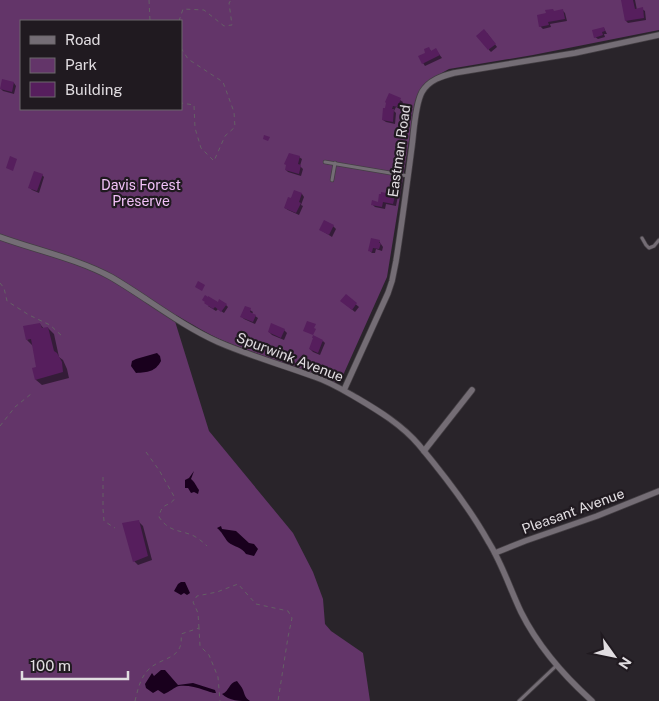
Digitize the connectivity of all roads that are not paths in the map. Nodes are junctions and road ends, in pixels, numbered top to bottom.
1 (659, 34) edge
2 (325, 162) dead end
3 (335, 164) junction
4 (408, 176) junction
5 (332, 180) dead end
6 (0, 237) edge
7 (642, 238) dead end
8 (659, 240) edge
9 (344, 390) junction
10 (472, 390) dead end
11 (424, 451) junction
12 (659, 491) edge
13 (495, 553) junction
14 (557, 665) junction
15 (519, 701) edge
16 (592, 701) edge

1 - 4 street, Eastman Road
2 - 3 lane
3 - 4 lane
3 - 5 lane
4 - 9 street, Eastman Road
6 - 9 street, Spurwink Avenue
7 - 8 lane
9 - 11 street, Spurwink Avenue
10 - 11 street
11 - 13 street, Spurwink Avenue
12 - 13 street, Pleasant Avenue
13 - 14 street, Spurwink Avenue
14 - 15 lane
14 - 16 street, Spurwink Avenue

